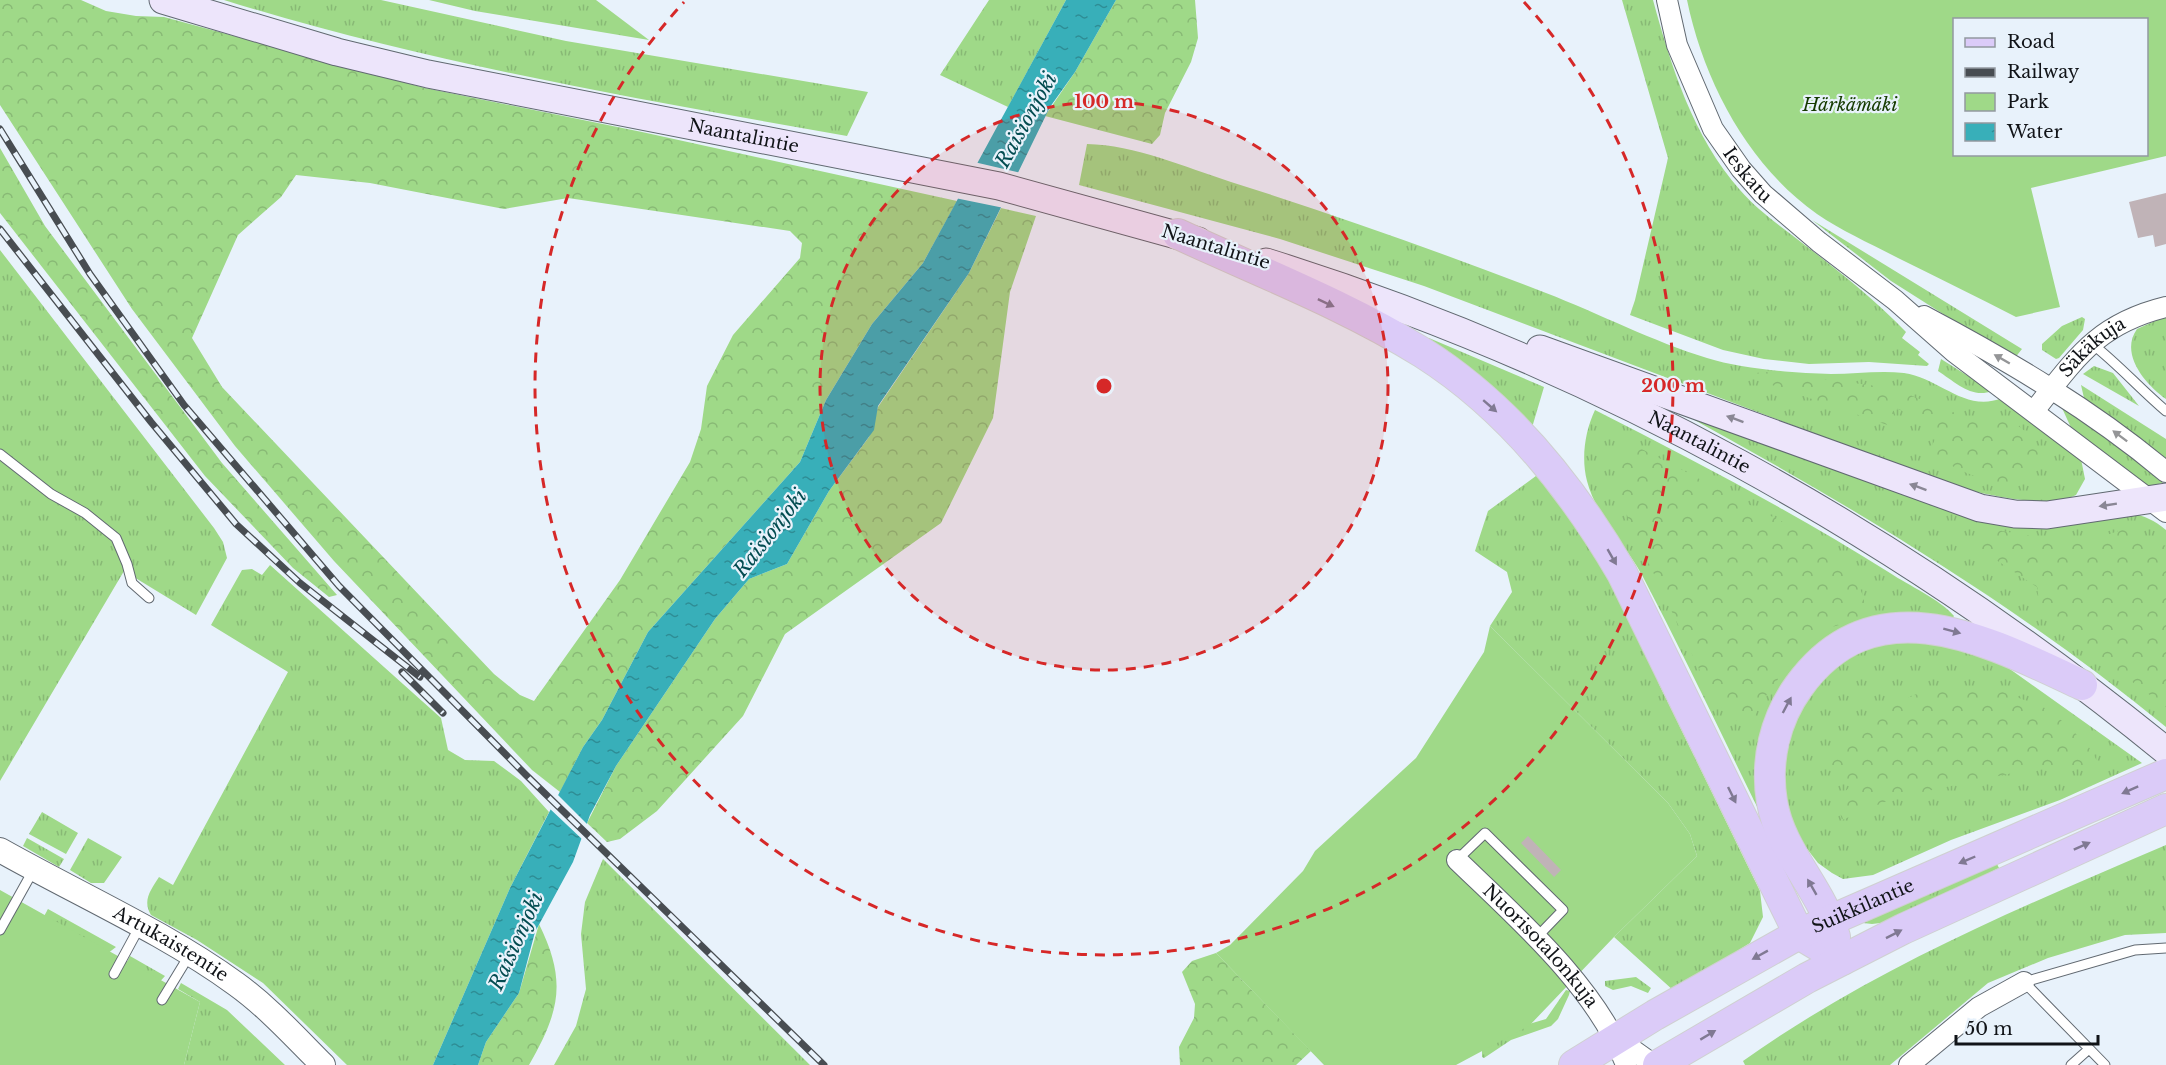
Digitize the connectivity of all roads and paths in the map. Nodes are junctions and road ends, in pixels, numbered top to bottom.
1 (163, 0) edge
2 (1667, 0) edge
3 (1178, 234) junction
4 (1895, 300) junction
5 (1397, 306) junction
6 (2166, 307) edge
7 (2091, 343) junction
8 (2052, 389) junction
9 (2034, 411) junction
10 (2166, 411) edge
11 (0, 454) edge
12 (2166, 472) edge
13 (2160, 503) edge
14 (148, 598) dead end
15 (2082, 685) junction
16 (2166, 751) edge
17 (2166, 774) edge
18 (2166, 809) edge
19 (0, 850) edge
20 (1457, 860) joint
21 (33, 869) junction
22 (1830, 919) junction
23 (140, 926) junction
24 (0, 930) edge
25 (1799, 934) junction
26 (1537, 937) junction
27 (2166, 948) edge
28 (190, 954) junction
29 (1842, 960) junction
30 (114, 974) dead end
31 (2024, 982) junction
32 (162, 1000) dead end
33 (2089, 1049) junction
34 (1621, 1052) edge
35 (323, 1065) edge
36 (1574, 1065) edge
37 (1656, 1065) edge
38 (1909, 1065) edge
39 (2071, 1065) edge
40 (2105, 1065) edge

1 - 3 main road, Naantalintie
2 - 4 street, Ieskatu
3 - 5 main road, Naantalintie
3 -> 25 main road
8 -> 4 street, Ieskatu
4 - 9 street, Ieskatu
13 -> 5 main road
5 - 15 main road, Naantalintie
6 - 7 street, Säkäkuja
7 - 8 street, Säkäkuja
7 - 10 lane
8 - 9 street, Säkäkuja
12 -> 8 street, Ieskatu
9 - 13 street, Ieskatu
11 - 14 lane
15 - 16 main road, Naantalintie
22 -> 15 main road
17 -> 22 main road, Suikkilantie
29 -> 18 main road, Suikkilantie
19 - 21 street, Artukaistentie
20 - 26 street, Nuorisotalonkuja
20 - 26 lane
21 - 23 street, Artukaistentie
21 - 24 lane
22 - 25 main road, Suikkilantie
22 - 29 main road
23 - 28 street, Artukaistentie
23 - 30 lane
25 - 29 main road
25 -> 34 main road, Suikkilantie
26 - 34 street, Nuorisotalonkuja
27 - 31 lane
28 - 32 lane
28 - 35 street, Artukaistentie
37 -> 29 main road, Suikkilantie
31 - 33 lane
31 - 38 street
33 - 39 lane
33 - 40 lane
34 - 36 main road, Suikkilantie
34 - 37 street, Nuorisotalonkuja

